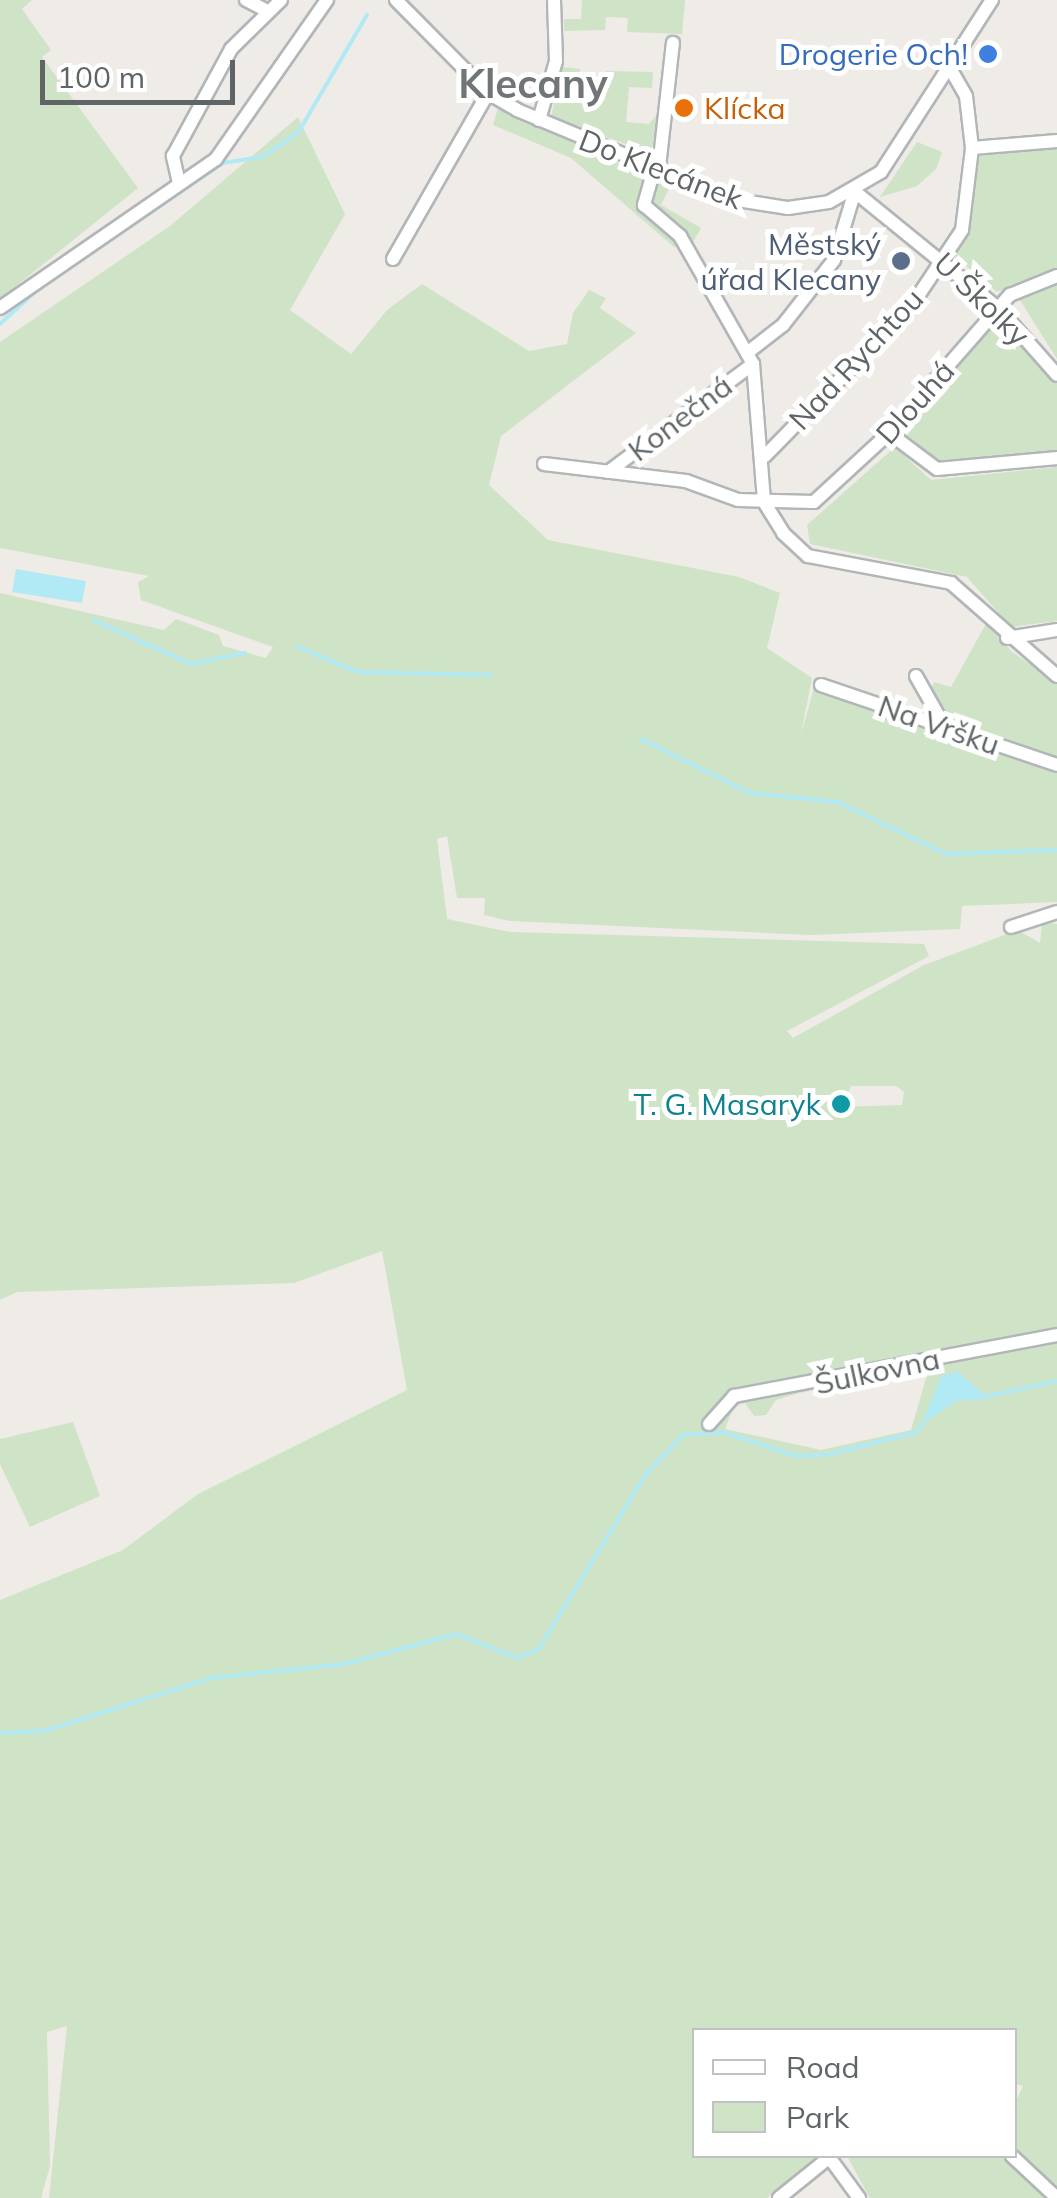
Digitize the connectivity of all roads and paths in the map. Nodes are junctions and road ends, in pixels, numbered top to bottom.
1 (246, 0) edge
2 (281, 0) edge
3 (326, 0) edge
4 (396, 0) edge
5 (554, 0) edge
6 (992, 0) edge
7 (264, 10) junction
8 (673, 43) dead end
9 (950, 70) junction
10 (488, 93) junction
11 (539, 120) junction
12 (1057, 140) edge
13 (972, 148) junction
14 (659, 162) junction
15 (178, 183) junction
16 (854, 191) junction
17 (393, 259) dead end
18 (944, 260) junction
19 (1057, 276) edge
20 (0, 308) edge
21 (998, 308) junction
22 (750, 358) junction
23 (1057, 375) edge
24 (889, 433) junction
25 (764, 456) junction
26 (1057, 458) edge
27 (544, 464) dead end
28 (608, 472) junction
29 (764, 502) junction
30 (1057, 630) edge
31 (1008, 638) junction
32 (916, 676) dead end
33 (1057, 676) edge
34 (820, 685) dead end
35 (946, 728) junction
36 (1057, 765) edge
37 (1057, 912) edge
38 (1011, 927) dead end
39 (1057, 1335) edge
40 (709, 1424) dead end
41 (828, 2158) edge
42 (831, 2158) edge
43 (1014, 2158) edge
44 (779, 2198) edge
45 (859, 2198) edge
46 (1057, 2198) edge

1 - 7 street
2 - 7 street
3 - 15 street
4 - 10 street, Do Klecánek
5 - 11 street
6 - 9 street
7 - 15 street
8 - 14 street
9 - 13 street, Nad Rychtou
9 - 16 street
10 - 11 street, Do Klecánek
10 - 17 street
11 - 14 street, Do Klecánek
12 - 13 street
13 - 18 street, Nad Rychtou
14 - 16 street, Do Klecánek
14 - 22 street
15 - 20 street
16 - 18 street, U Školky
16 - 22 street, Konečná
18 - 21 street, U Školky
18 - 25 street, Nad Rychtou
19 - 21 street, Dlouhá
21 - 23 street, U Školky
21 - 24 street, Dlouhá
22 - 25 street
22 - 28 street, Konečná
24 - 26 street
24 - 29 street, Dlouhá
25 - 29 street
27 - 28 street, Dlouhá
28 - 29 street, Dlouhá
29 - 31 street
30 - 31 street
31 - 33 street
32 - 35 street
34 - 35 street, Na Vršku
35 - 36 street, Na Vršku
37 - 38 street
39 - 40 street, Šulkovna
41 - 44 street
42 - 45 street
43 - 46 street

